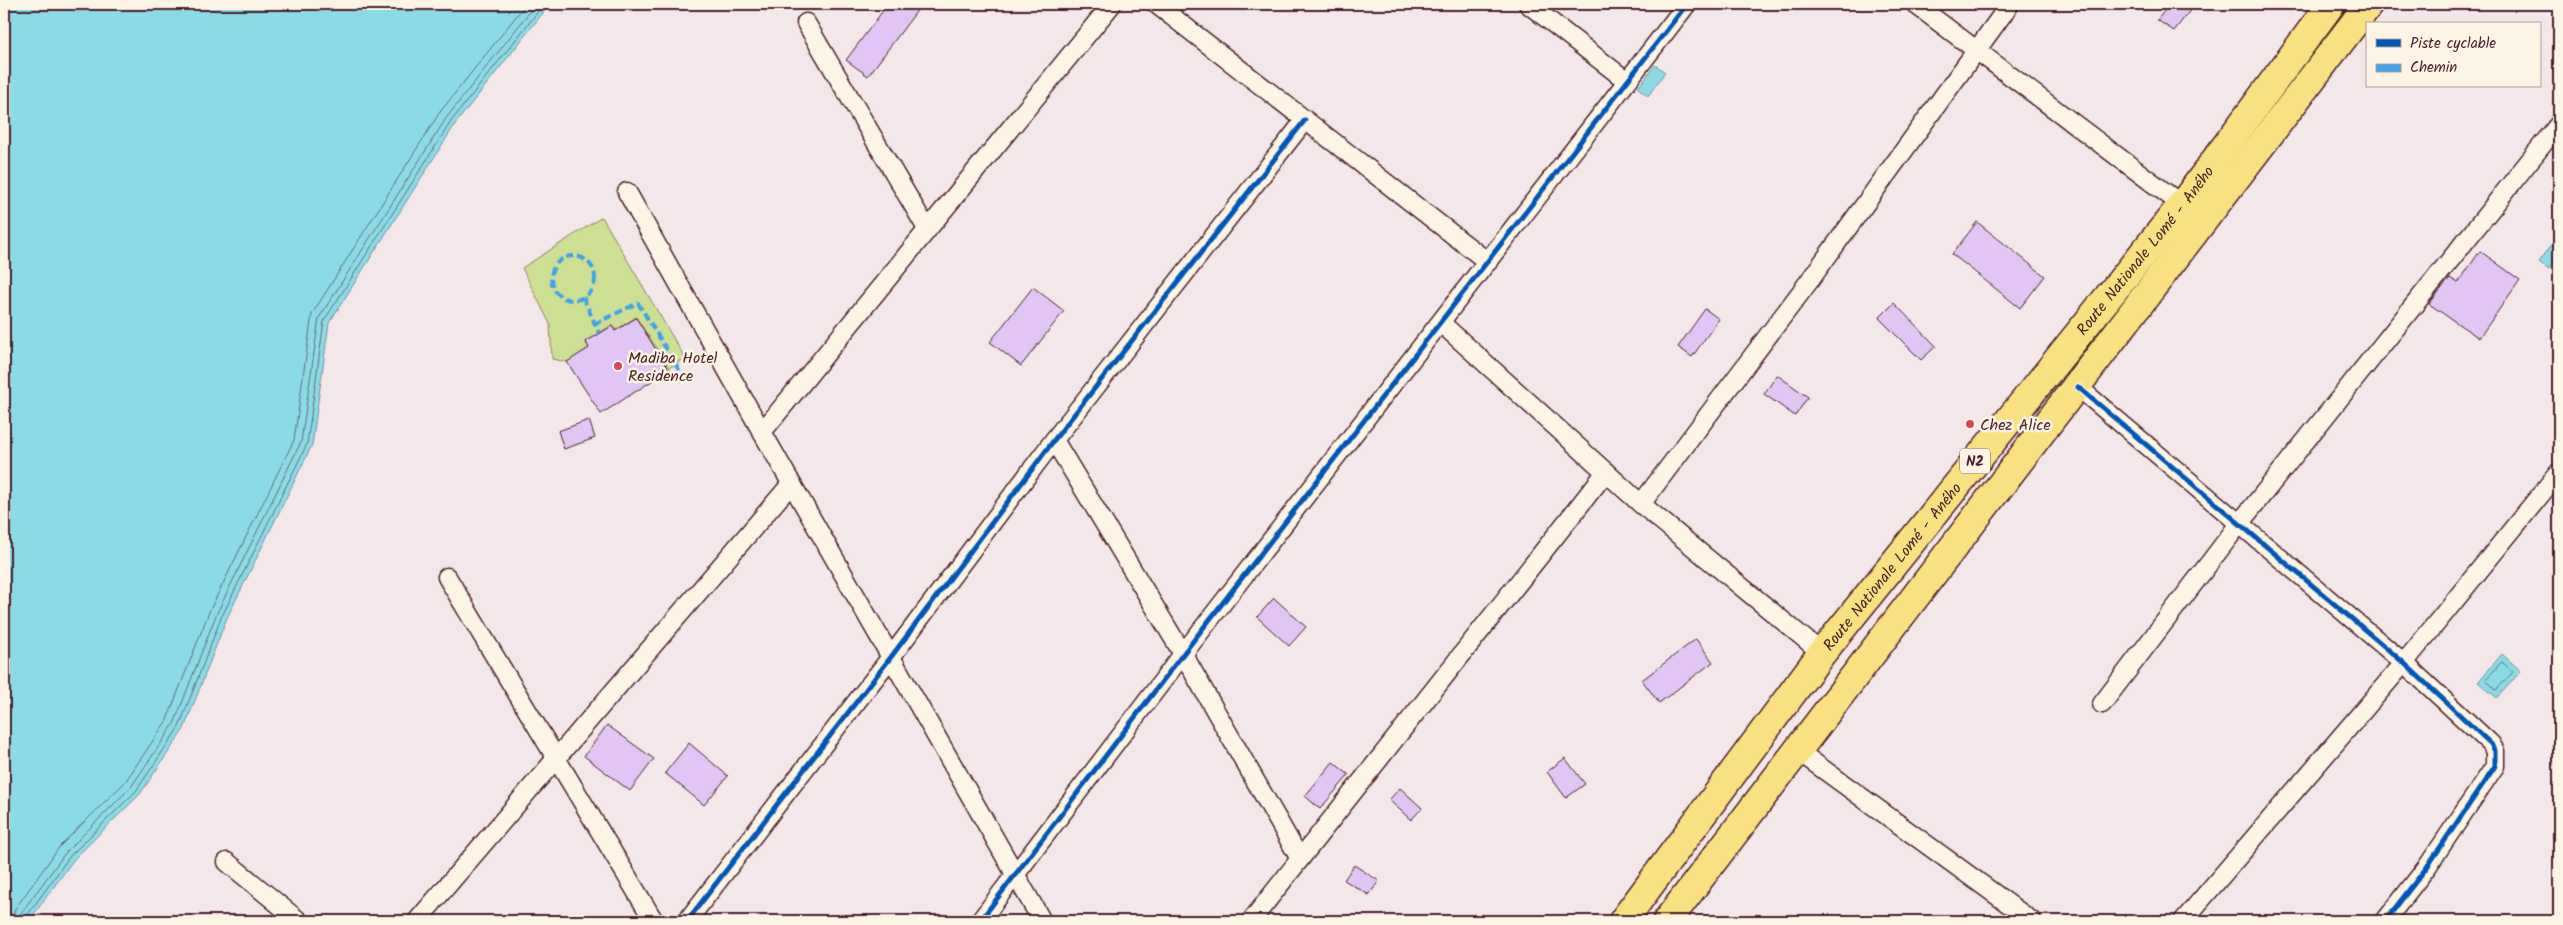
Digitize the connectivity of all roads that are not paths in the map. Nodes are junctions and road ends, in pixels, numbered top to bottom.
1 (1112, 4) edge
2 (1156, 4) edge
3 (1528, 4) edge
4 (1687, 4) edge
5 (1915, 4) edge
6 (2010, 4) edge
7 (2331, 4) edge
8 (2369, 4) edge
9 (806, 23) dead end
10 (1977, 50) junction
11 (1627, 81) junction
12 (1305, 120) junction
13 (2559, 124) edge
14 (627, 192) dead end
15 (2182, 205) junction
16 (927, 229) junction
17 (1488, 262) junction
18 (1441, 323) junction
19 (2078, 386) junction
20 (762, 432) junction
21 (1054, 440) junction
22 (1606, 472) junction
23 (2559, 472) edge
24 (791, 484) junction
25 (1641, 504) junction
26 (2239, 524) junction
27 (447, 577) dead end
28 (1822, 653) junction
29 (1183, 654) junction
30 (892, 657) junction
31 (2404, 663) junction
32 (2102, 704) dead end
33 (1798, 750) junction
34 (555, 760) junction
35 (1300, 859) junction
36 (227, 862) dead end
37 (1016, 875) junction
38 (299, 921) edge
39 (417, 921) edge
40 (654, 921) edge
41 (687, 921) edge
42 (980, 921) edge
43 (1042, 921) edge
44 (1251, 921) edge
45 (1623, 921) edge
46 (1667, 921) edge
47 (2032, 921) edge
48 (2183, 921) edge
49 (2385, 921) edge

1 - 16 street
2 - 12 street
3 - 11 street
4 - 11 street
5 - 10 street
6 - 10 street
7 - 15 highway, Route Nationale Lomé - Aného / N2
8 - 19 highway, Route Nationale Lomé - Aného / N2
9 - 16 street
10 - 15 street
10 - 25 street
11 - 17 street
12 - 17 street
12 - 21 street
13 - 26 street
14 - 20 street
15 - 28 highway, Route Nationale Lomé - Aného / N2
16 - 20 street
17 - 18 street
18 - 22 street
18 - 29 street
19 - 26 street
19 - 33 highway, Route Nationale Lomé - Aného / N2
20 - 24 street
21 - 29 street
21 - 30 street
22 - 25 street
22 - 35 street
23 - 31 street
24 - 30 street
24 - 34 street
25 - 28 street
26 - 31 street
26 - 32 street
27 - 34 street
28 - 45 highway, Route Nationale Lomé - Aného / N2
29 - 35 street
29 - 37 street
30 - 37 street
30 - 41 street
31 - 48 street
31 - 49 street
33 - 46 highway, Route Nationale Lomé - Aného / N2
33 - 47 street
34 - 39 street
34 - 40 street
35 - 44 street
36 - 38 street
37 - 42 street
37 - 43 street

